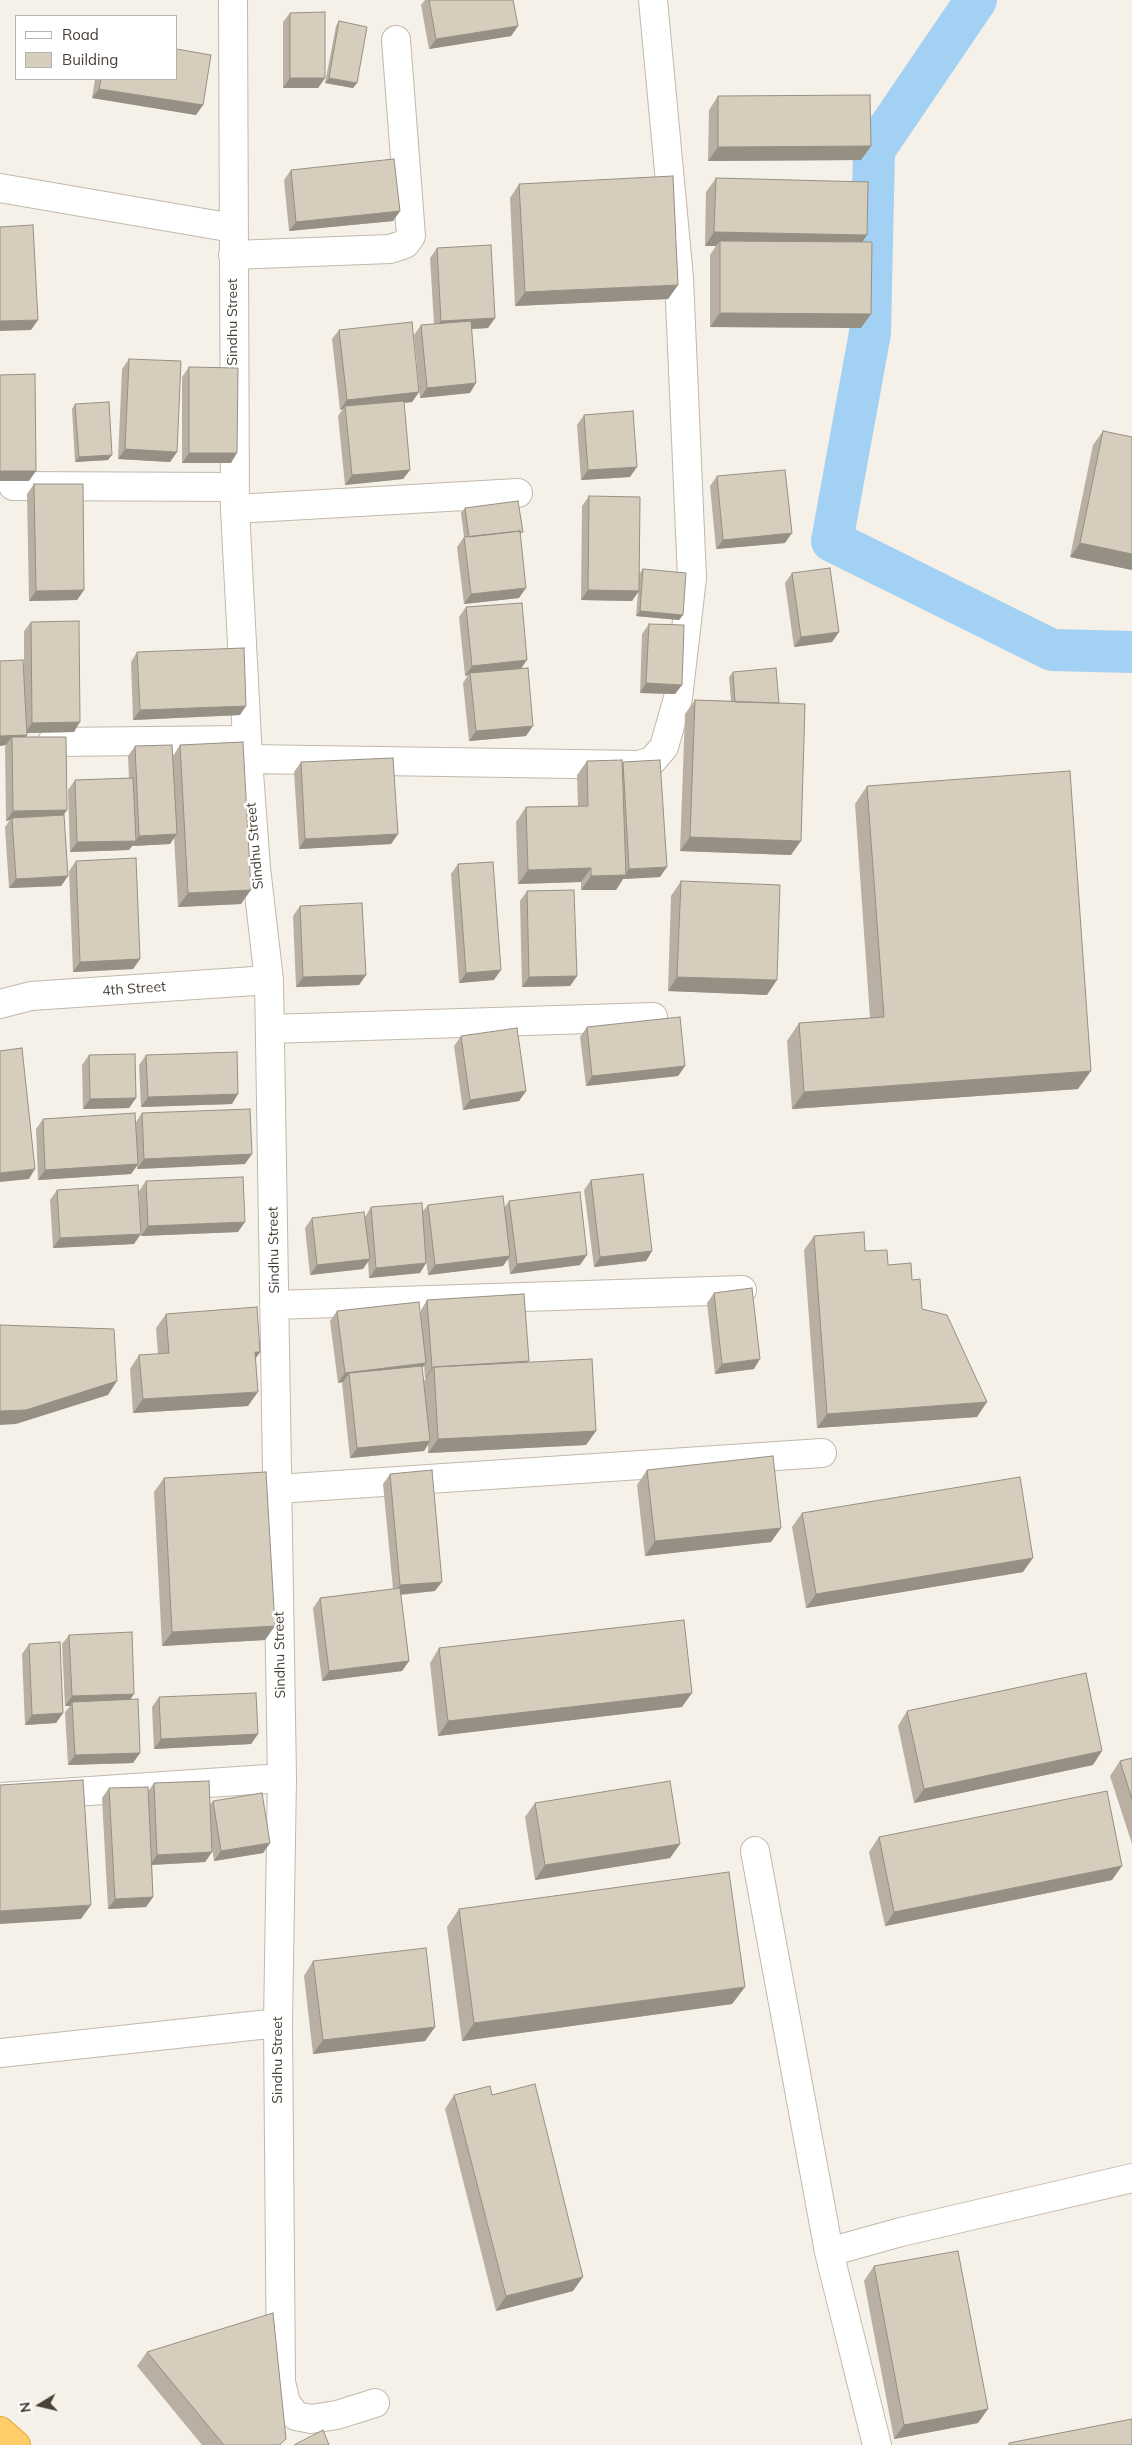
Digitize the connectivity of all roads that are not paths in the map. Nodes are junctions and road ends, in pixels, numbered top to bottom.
1 (233, 0) edge
2 (653, 0) edge
3 (396, 40) dead end
4 (0, 188) edge
5 (233, 228) junction
6 (233, 255) junction
7 (13, 486) edge
8 (518, 493) dead end
9 (235, 498) junction
10 (52, 742) edge
11 (247, 749) junction
12 (269, 980) junction
13 (0, 1004) edge
14 (653, 1017) dead end
15 (270, 1029) junction
16 (742, 1290) edge
17 (274, 1305) junction
18 (822, 1452) dead end
19 (277, 1489) junction
20 (282, 1778) junction
21 (0, 1797) edge
22 (755, 1852) dead end
23 (278, 2023) junction
24 (0, 2053) edge
25 (1132, 2178) edge
26 (830, 2252) junction
27 (375, 2403) dead end
28 (0, 2431) edge
29 (16, 2445) edge
30 (877, 2445) edge

1 - 5 street, Sindhu Street
2 - 11 street
3 - 6 street
4 - 5 street
5 - 6 street, Sindhu Street
6 - 9 street, Sindhu Street
7 - 9 street
8 - 9 street
9 - 11 street, Sindhu Street
10 - 11 street
11 - 12 street, Sindhu Street
12 - 13 street, 4th Street
12 - 15 street, Sindhu Street
14 - 15 street
15 - 17 street, Sindhu Street
16 - 17 street
17 - 19 street, Sindhu Street
18 - 19 street
19 - 20 street, Sindhu Street
20 - 21 street
20 - 23 street, Sindhu Street
22 - 26 street
23 - 24 street
23 - 27 street, Sindhu Street
25 - 26 street
26 - 30 street
28 - 29 highway

